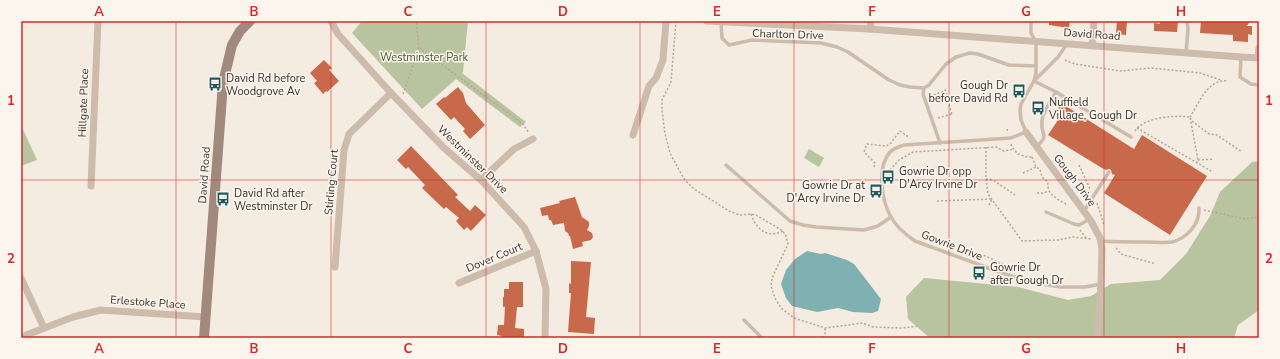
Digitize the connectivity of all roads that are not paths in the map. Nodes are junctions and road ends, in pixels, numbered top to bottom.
1 (98, 21) edge
2 (250, 21) edge
3 (331, 21) edge
4 (666, 21) edge
5 (707, 21) edge
6 (871, 21) edge
7 (1031, 21) edge
8 (1094, 21) edge
9 (1187, 21) edge
10 (721, 22) edge
11 (870, 29) junction
12 (1036, 42) junction
13 (1068, 43) junction
14 (1092, 45) junction
15 (1259, 48) edge
16 (1186, 54) junction
17 (1241, 57) junction
18 (1258, 58) edge
19 (1036, 66) junction
20 (1034, 81) junction
21 (1259, 85) edge
22 (924, 88) junction
23 (1056, 92) junction
24 (391, 93) junction
25 (1026, 132) junction
26 (633, 136) dead end
27 (1131, 138) dead end
28 (533, 140) road end
29 (940, 143) junction
30 (1039, 151) junction
31 (726, 165) dead end
32 (1109, 172) dead end
33 (481, 180) junction
34 (91, 186) dead end
35 (1199, 208) road end
36 (1084, 211) junction
37 (1046, 212) dead end
38 (891, 217) junction
39 (1090, 219) junction
40 (1101, 241) junction
41 (536, 251) junction
42 (335, 267) dead end
43 (21, 278) edge
44 (460, 283) dead end
45 (1101, 284) junction
46 (206, 317) junction
47 (744, 320) dead end
48 (44, 328) junction
49 (21, 337) edge
50 (204, 338) edge
51 (545, 338) edge
52 (762, 338) edge
53 (1097, 338) edge

1 - 34 street, Hillgate Place
2 - 46 street, David Road
3 - 24 street, Westminster Drive
4 - 26 street
5 - 10 street, David Road
6 - 11 street
7 - 12 lane, Gough Drive
8 - 14 street
9 - 16 lane
10 - 11 street, David Road
10 - 22 lane, Charlton Drive
11 - 12 street, David Road
12 - 13 street, David Road
12 - 19 lane, Gough Drive
13 - 14 street, David Road
13 - 20 lane
14 - 16 street, David Road
15 - 18 street
16 - 17 street, David Road
17 - 18 street, David Road
17 - 21 lane
19 - 20 lane, Gough Drive
19 - 22 lane
20 - 23 lane
20 - 25 lane, Gough Drive
22 - 29 lane
23 - 27 lane
23 - 30 lane
24 - 33 street, Westminster Drive
24 - 42 street, Stirling Court
25 - 29 lane, Gowrie Drive
25 - 30 street, Gough Drive
28 - 33 street
29 - 38 lane, Gowrie Drive
30 - 36 street, Gough Drive
31 - 38 lane
32 - 36 lane
33 - 41 street, Westminster Drive
35 - 40 lane
36 - 39 street, Gough Drive
37 - 39 lane
38 - 45 lane, Gowrie Drive
39 - 40 street, Gough Drive
40 - 45 street, Gough Drive
41 - 44 street, Dover Court
41 - 51 street, Westminster Drive
43 - 48 street
45 - 53 street, Gough Drive
46 - 48 street, Erlestoke Place
46 - 50 street, David Road
47 - 52 lane
48 - 49 street, Erlestoke Place

